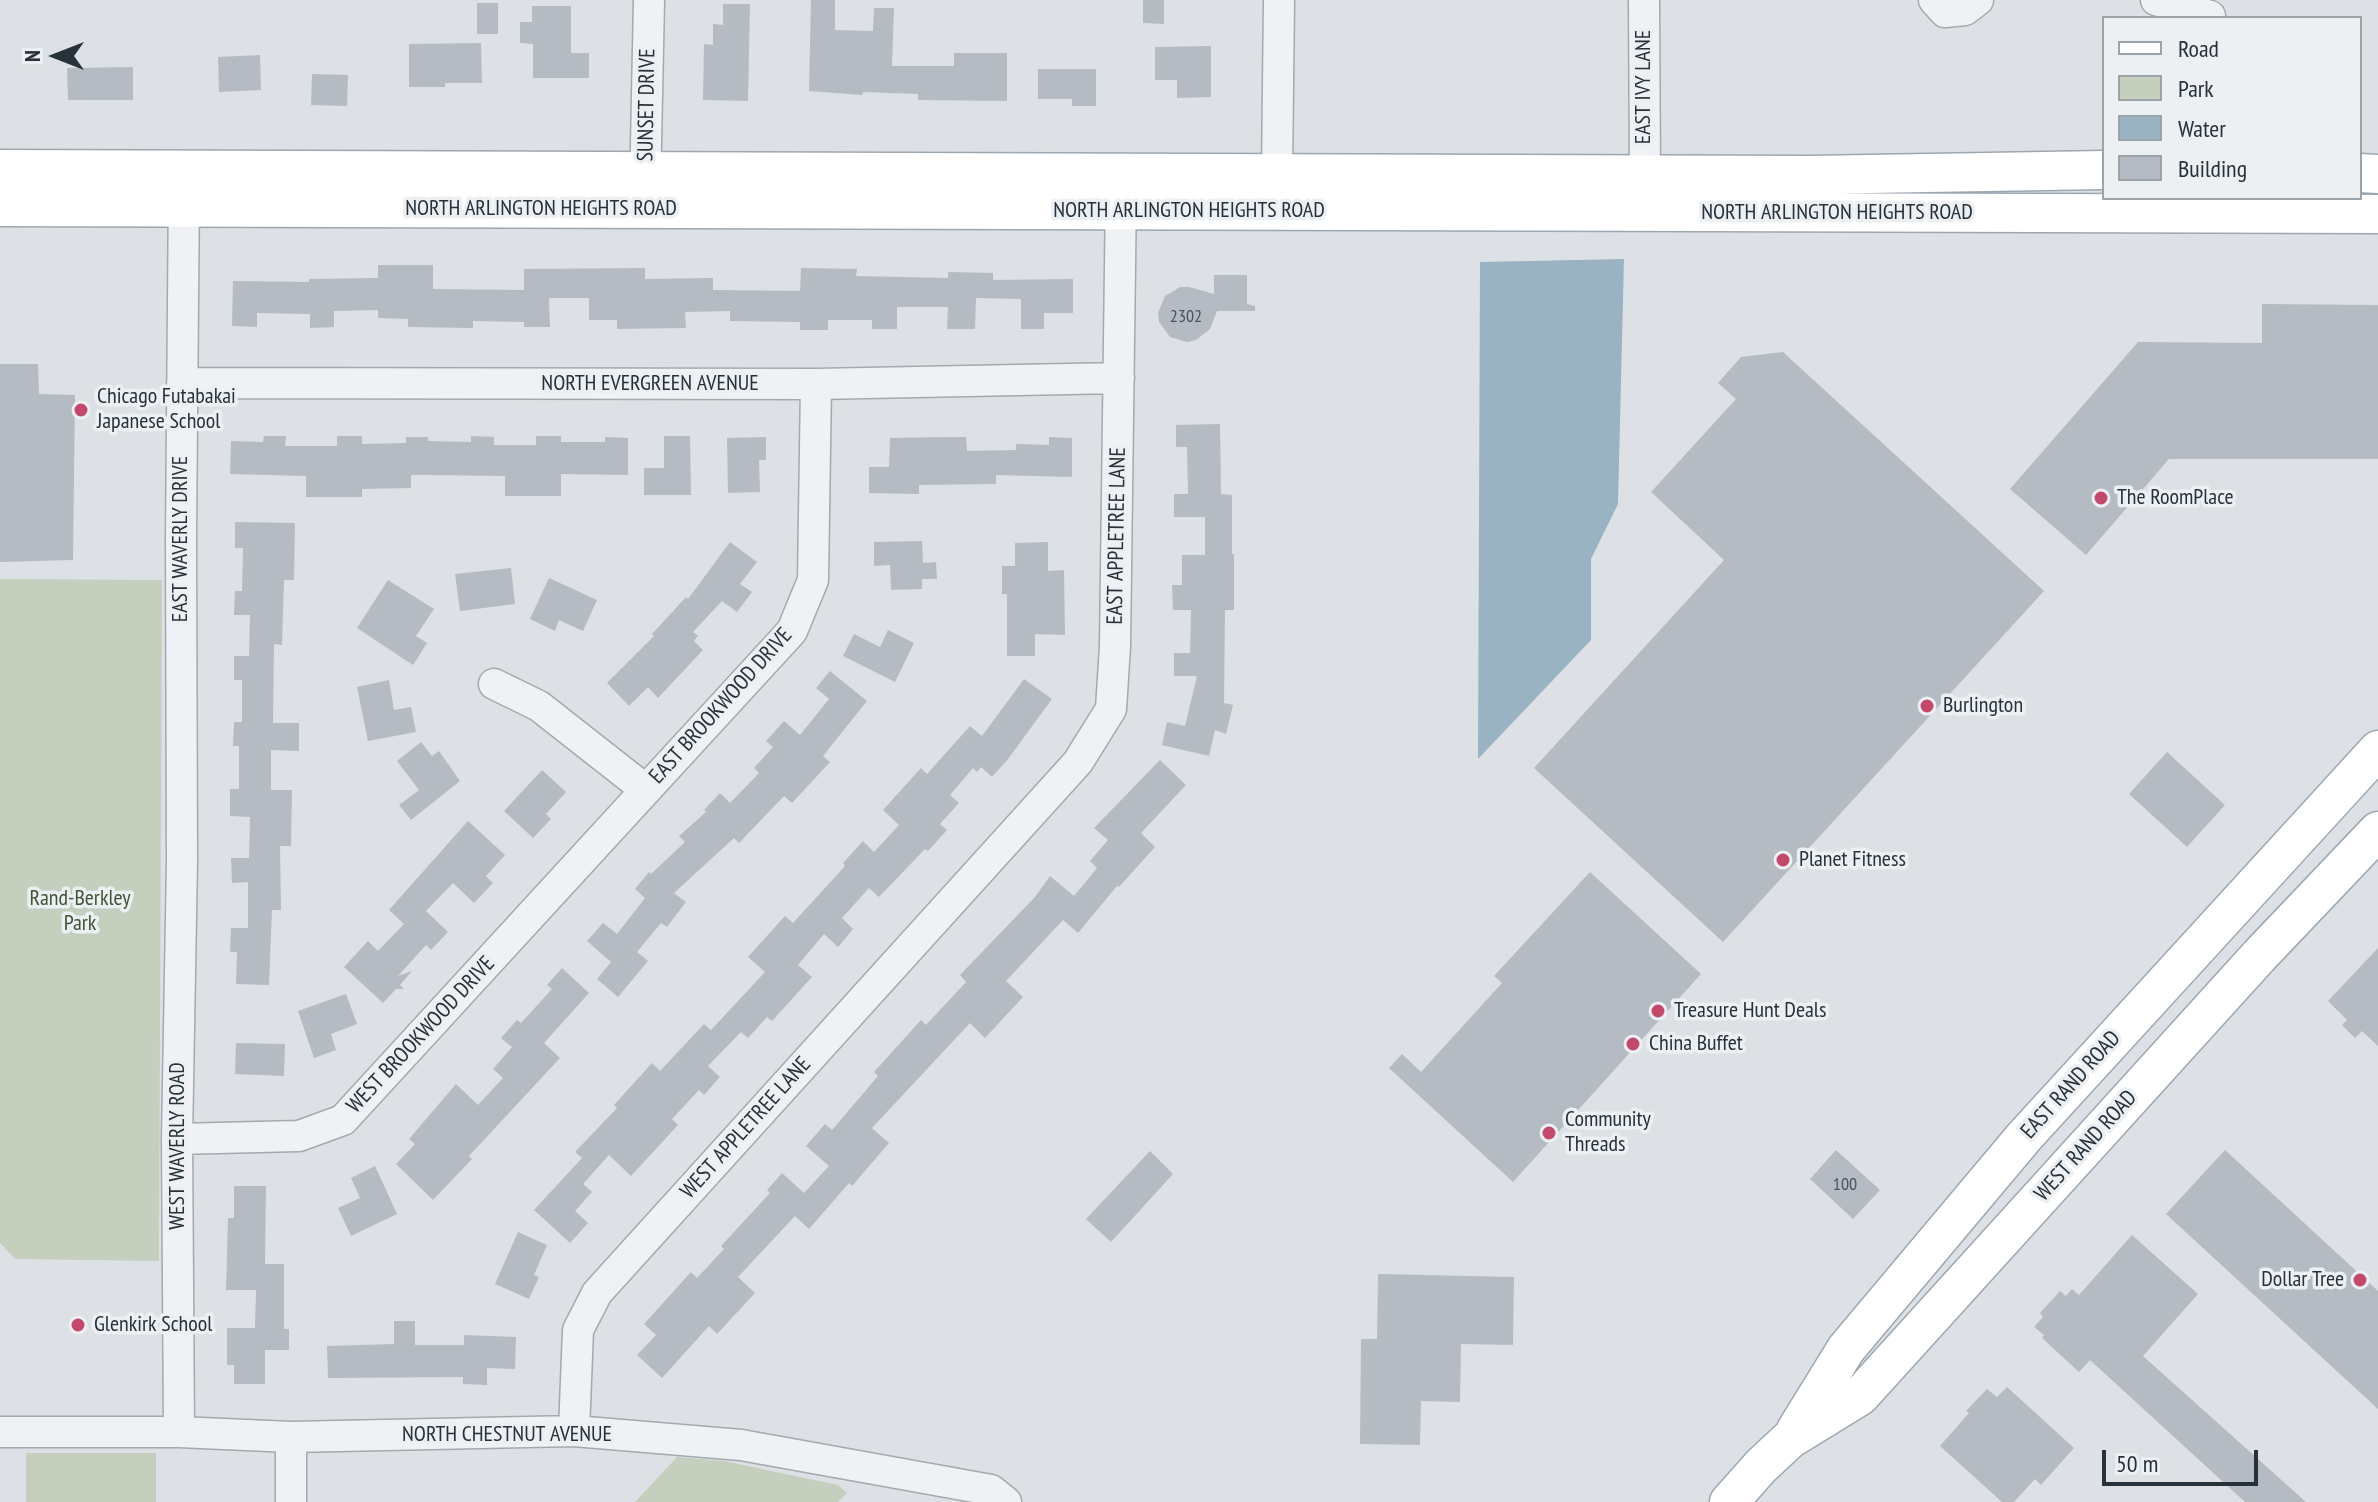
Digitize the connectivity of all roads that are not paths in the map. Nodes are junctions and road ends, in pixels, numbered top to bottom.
1 (649, 0) edge
2 (1279, 0) edge
3 (1644, 0) edge
4 (1934, 0) edge
5 (1978, 0) edge
6 (2156, 0) edge
7 (2211, 11) edge
8 (0, 169) edge
9 (2102, 170) edge
10 (645, 171) junction
11 (1121, 172) junction
12 (1277, 173) junction
13 (1645, 173) junction
14 (184, 188) junction
15 (2198, 206) edge
16 (0, 207) edge
17 (645, 210) junction
18 (1121, 211) junction
19 (2378, 214) edge
20 (1119, 378) junction
21 (182, 383) junction
22 (816, 384) junction
23 (494, 684) dead end
24 (2378, 750) edge
25 (646, 790) junction
26 (2374, 835) edge
27 (991, 857) joint
28 (182, 861) joint
29 (581, 861) joint
30 (177, 1139) junction
31 (574, 1431) junction
32 (0, 1432) edge
33 (179, 1432) junction
34 (291, 1437) junction
35 (1790, 1439) junction
36 (291, 1502) edge
37 (1006, 1502) edge
38 (1729, 1502) edge

1 - 10 street, SUNSET DRIVE
2 - 12 street
3 - 13 street, EAST IVY LANE
4 - 5 street
6 - 7 street
8 - 14 main road, NORTH ARLINGTON HEIGHTS ROAD
9 - 13 main road, NORTH ARLINGTON HEIGHTS ROAD
10 - 11 main road, NORTH ARLINGTON HEIGHTS ROAD
10 - 14 main road, NORTH ARLINGTON HEIGHTS ROAD
10 - 17 street, SUNSET DRIVE
11 - 12 main road, NORTH ARLINGTON HEIGHTS ROAD
11 - 18 street, EAST APPLETREE LANE
12 - 13 main road, NORTH ARLINGTON HEIGHTS ROAD
14 - 16 main road, NORTH ARLINGTON HEIGHTS ROAD
14 - 17 main road, NORTH ARLINGTON HEIGHTS ROAD
14 - 21 street, EAST WAVERLY DRIVE
15 - 18 main road, NORTH ARLINGTON HEIGHTS ROAD
15 - 19 main road, NORTH ARLINGTON HEIGHTS ROAD
17 - 18 main road, NORTH ARLINGTON HEIGHTS ROAD
18 - 20 street, EAST APPLETREE LANE
20 - 22 street, NORTH EVERGREEN AVENUE
20 - 27 street, EAST APPLETREE LANE
21 - 22 street, NORTH EVERGREEN AVENUE
21 - 28 street, EAST WAVERLY DRIVE
22 - 25 street, EAST BROOKWOOD DRIVE
23 - 25 street
24 - 35 main road, EAST RAND ROAD
25 - 29 street, EAST BROOKWOOD DRIVE
26 - 35 main road, WEST RAND ROAD
27 - 31 street, WEST APPLETREE LANE
28 - 30 street, WEST WAVERLY ROAD
29 - 30 street, WEST BROOKWOOD DRIVE
30 - 33 street, WEST WAVERLY ROAD
31 - 34 street, NORTH CHESTNUT AVENUE
31 - 37 street, NORTH CHESTNUT AVENUE
32 - 33 street, NORTH CHESTNUT AVENUE
33 - 34 street, NORTH CHESTNUT AVENUE
34 - 36 street
35 - 38 main road

